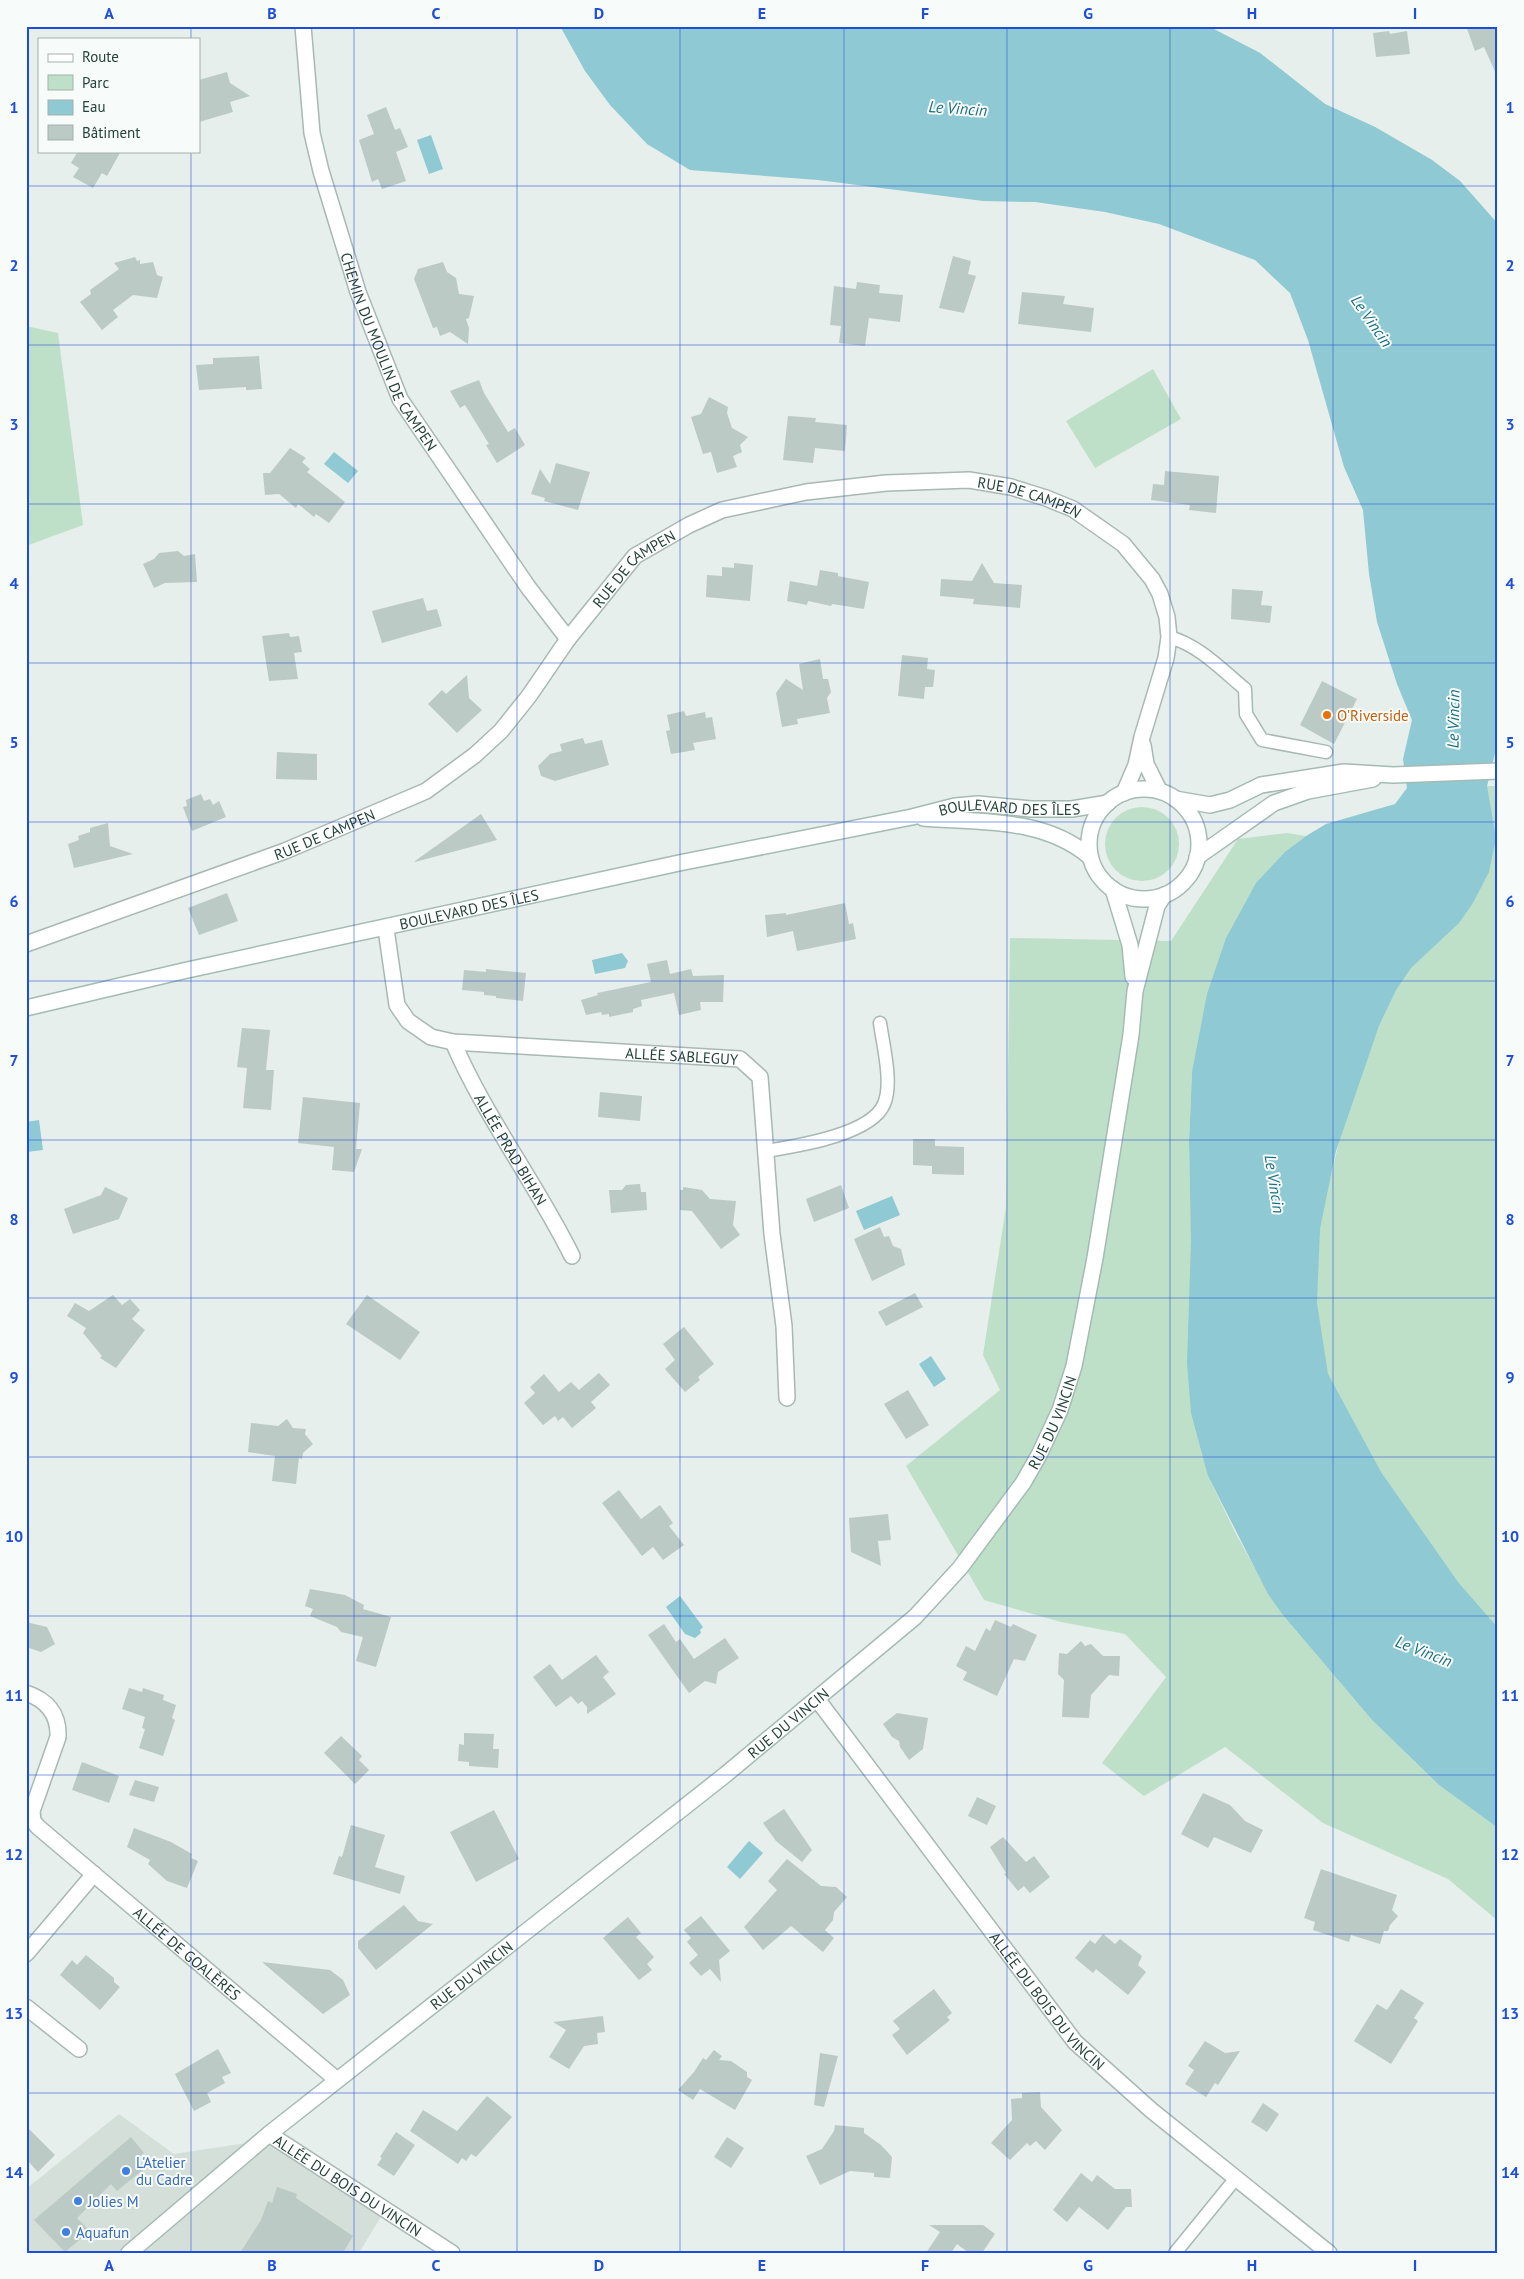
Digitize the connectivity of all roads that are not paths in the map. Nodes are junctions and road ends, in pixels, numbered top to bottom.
1 (302, 26) edge
2 (1169, 636) junction
3 (568, 639) junction
4 (1142, 737) junction
5 (1326, 752) dead end
6 (1498, 771) edge
7 (1393, 775) junction
8 (1159, 790) junction
9 (1124, 793) junction
10 (1175, 799) junction
11 (1108, 802) junction
12 (912, 818) junction
13 (1089, 856) junction
14 (1197, 857) junction
15 (1113, 889) junction
16 (1164, 895) junction
17 (386, 929) junction
18 (26, 944) edge
19 (1134, 991) junction
20 (26, 1008) edge
21 (880, 1023) dead end
22 (453, 1042) junction
23 (766, 1151) junction
24 (572, 1256) dead end
25 (787, 1398) dead end
26 (26, 1693) edge
27 (817, 1698) junction
28 (32, 1829) edge
29 (94, 1874) junction
30 (26, 1954) edge
31 (26, 2007) edge
32 (79, 2049) dead end
33 (337, 2080) junction
34 (269, 2134) junction
35 (1236, 2178) junction
36 (129, 2253) edge
37 (452, 2253) edge
38 (1175, 2253) edge
39 (1329, 2253) edge

1 - 3 street, CHEMIN DU MOULIN DE CAMPEN
2 - 3 street, RUE DE CAMPEN
2 - 4 street, RUE DE CAMPEN
2 - 5 lane
3 - 18 street, RUE DE CAMPEN
4 - 8 street, RUE DE CAMPEN
4 - 9 street, RUE DE CAMPEN
6 - 7 street
7 - 10 street
7 - 14 street
8 - 9 street
8 - 10 street
9 - 11 street
10 - 14 street
11 - 12 street, BOULEVARD DES ÎLES
11 - 13 street
12 - 13 street, BOULEVARD DES ÎLES
12 - 17 street, BOULEVARD DES ÎLES
13 - 15 street
14 - 16 street
15 - 16 street
15 - 19 street, RUE DU VINCIN
16 - 19 street, RUE DU VINCIN
17 - 20 street, BOULEVARD DES ÎLES
17 - 22 street, ALLÉE SABLEGUY
19 - 27 street, RUE DU VINCIN
21 - 23 lane
22 - 23 street, ALLÉE SABLEGUY
22 - 24 street, ALLÉE PRAD BIHAN
23 - 25 street, ALLÉE SABLEGUY
26 - 28 street, ALLÉE DE GOALÈRES
27 - 33 street, RUE DU VINCIN
27 - 35 street, ALLÉE DU BOIS DU VINCIN
28 - 29 street, ALLÉE DE GOALÈRES
29 - 30 street
29 - 33 street, ALLÉE DE GOALÈRES
31 - 32 street
33 - 34 street, RUE DU VINCIN
34 - 36 street, RUE DU VINCIN
34 - 37 street, ALLÉE DU BOIS DU VINCIN
35 - 38 lane
35 - 39 street, ALLÉE DU BOIS DU VINCIN

